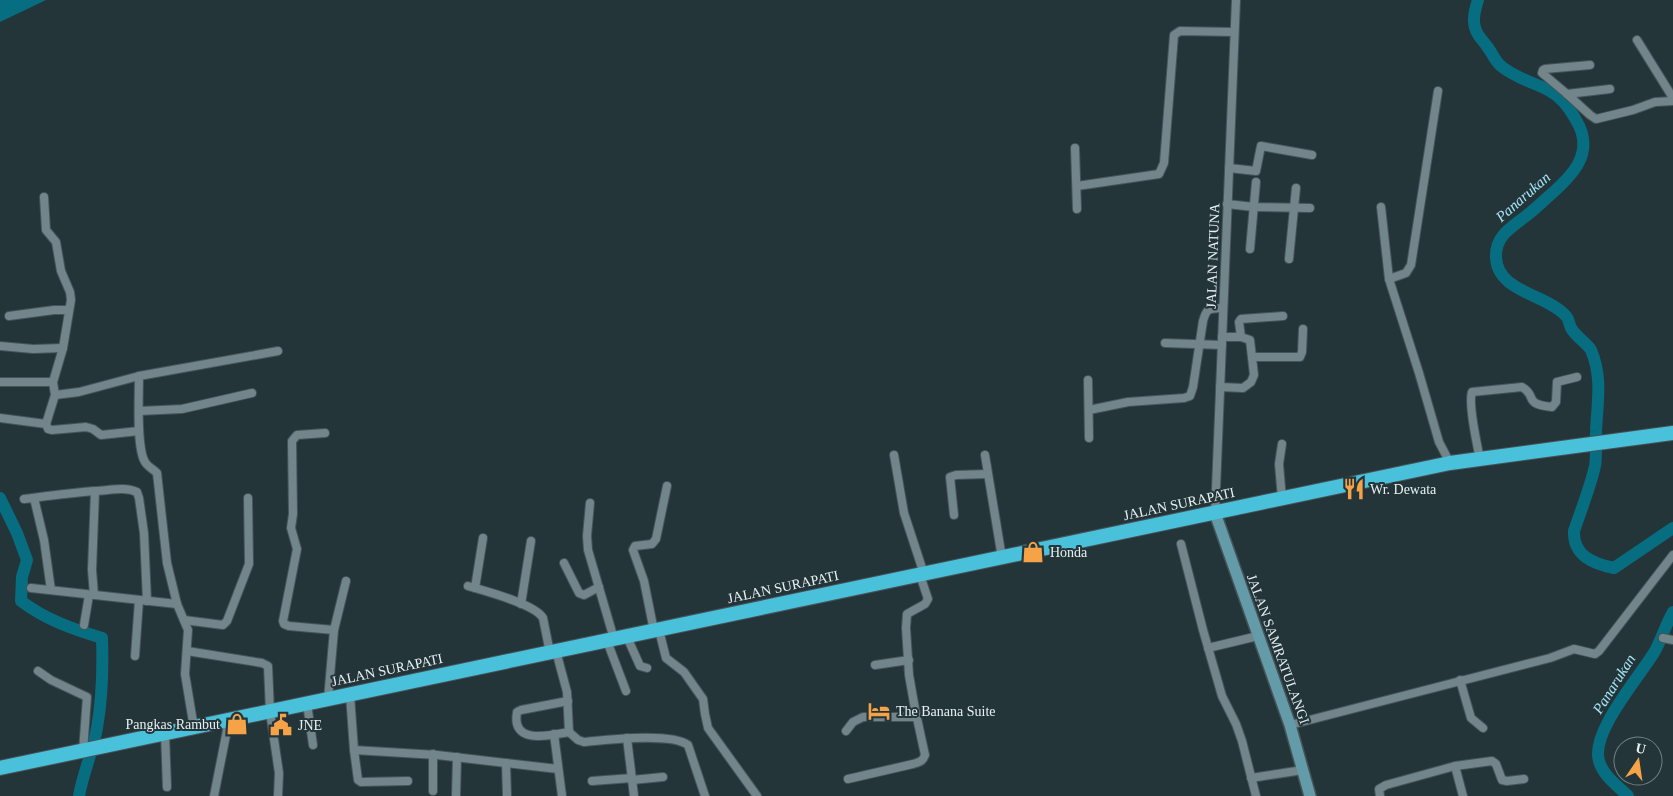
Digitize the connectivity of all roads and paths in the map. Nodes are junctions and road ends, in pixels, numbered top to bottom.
1 (1236, 0) edge
2 (1234, 32) junction
3 (1637, 40) dead end
4 (1590, 65) dead end
5 (1610, 89) dead end
6 (1438, 90) dead end
7 (1567, 94) junction
8 (1673, 100) edge
9 (1075, 148) dead end
10 (1312, 155) dead end
11 (1229, 168) junction
12 (1256, 182) dead end
13 (1077, 186) junction
14 (1296, 188) dead end
15 (44, 197) dead end
16 (1227, 204) junction
17 (1254, 207) junction
18 (1381, 207) dead end
19 (1293, 208) junction
20 (1310, 208) dead end
21 (1077, 209) dead end
22 (1250, 250) dead end
23 (1289, 259) dead end
24 (1389, 280) junction
25 (1223, 308) junction
26 (69, 310) junction
27 (9, 316) dead end
28 (1283, 316) dead end
29 (1302, 329) dead end
30 (1241, 337) junction
31 (1222, 341) junction
32 (1165, 343) dead end
33 (1199, 343) junction
34 (0, 346) edge
35 (63, 348) junction
36 (278, 350) dead end
37 (1252, 357) junction
38 (139, 376) junction
39 (1577, 377) dead end
40 (1088, 380) dead end
41 (0, 382) edge
42 (53, 382) junction
43 (1220, 387) junction
44 (252, 393) dead end
45 (55, 394) junction
46 (1089, 410) junction
47 (139, 411) junction
48 (0, 418) edge
49 (46, 424) junction
50 (140, 431) junction
51 (325, 433) dead end
52 (1673, 433) edge
53 (1089, 438) dead end
54 (1282, 444) dead end
55 (894, 455) dead end
56 (985, 455) dead end
57 (1480, 459) junction
58 (1450, 463) junction
59 (988, 474) junction
60 (667, 486) dead end
61 (95, 492) junction
62 (34, 498) junction
63 (248, 498) dead end
64 (24, 499) dead end
65 (1282, 499) junction
66 (590, 503) dead end
67 (1215, 513) junction
68 (954, 515) dead end
69 (484, 538) dead end
70 (531, 541) dead end
71 (1181, 544) dead end
72 (1673, 555) edge
73 (1002, 558) junction
74 (564, 563) dead end
75 (922, 575) junction
76 (346, 581) dead end
77 (599, 587) junction
78 (31, 588) dead end
79 (50, 590) junction
80 (91, 595) junction
81 (143, 601) junction
82 (177, 604) junction
83 (521, 604) junction
84 (184, 620) junction
85 (84, 625) dead end
86 (334, 630) junction
87 (656, 630) junction
88 (1258, 636) junction
89 (1663, 638) dead end
90 (616, 639) junction
91 (1673, 640) edge
92 (1208, 648) junction
93 (187, 651) junction
94 (553, 652) junction
95 (135, 656) dead end
96 (909, 660) junction
97 (875, 665) dead end
98 (647, 668) dead end
99 (38, 671) dead end
100 (1460, 680) junction
101 (626, 691) dead end
102 (350, 695) junction
103 (328, 699) junction
104 (568, 700) junction
105 (307, 704) junction
106 (270, 712) junction
107 (917, 718) junction
108 (229, 720) junction
109 (1290, 725) junction
110 (194, 728) junction
111 (1484, 728) dead end
112 (846, 731) dead end
113 (569, 732) junction
114 (165, 734) junction
115 (554, 734) junction
116 (627, 738) junction
117 (313, 745) dead end
118 (354, 750) junction
119 (84, 751) junction
120 (433, 754) junction
121 (456, 757) junction
122 (506, 763) junction
123 (1455, 766) junction
124 (0, 768) edge
125 (558, 769) junction
126 (1303, 770) junction
127 (663, 777) dead end
128 (1252, 778) junction
129 (632, 779) junction
130 (1524, 779) dead end
131 (848, 780) dead end
132 (408, 781) dead end
133 (592, 781) dead end
134 (167, 786) dead end
135 (433, 790) dead end
136 (214, 796) edge
137 (278, 796) edge
138 (456, 796) edge
139 (507, 796) edge
140 (562, 796) edge
141 (634, 796) edge
142 (705, 796) edge
143 (757, 796) edge
144 (1256, 796) edge
145 (1310, 796) edge
146 (1380, 796) edge
147 (1463, 796) edge

1 - 2 street, JALAN NATUNA
2 - 11 street, JALAN NATUNA
2 - 13 street
3 - 8 street
4 - 7 street
5 - 7 street
6 - 24 street
7 - 8 street
9 - 13 street
10 - 11 street
11 - 16 street, JALAN NATUNA
12 - 17 street
13 - 21 street
14 - 19 street
15 - 26 street
16 - 17 street
16 - 25 street, JALAN NATUNA
17 - 19 street
17 - 22 street
18 - 24 street
19 - 20 street
19 - 23 street
24 - 58 street
25 - 31 street, JALAN NATUNA
25 - 33 street
26 - 27 street
26 - 35 street
28 - 30 street
29 - 37 street
30 - 31 street
30 - 37 street
31 - 33 street
31 - 43 street, JALAN NATUNA
32 - 33 street
33 - 46 street
34 - 35 street
35 - 42 street
36 - 38 street
37 - 43 street
38 - 45 street
38 - 47 street
39 - 57 street
40 - 46 street
41 - 42 street
42 - 45 street
43 - 67 street, JALAN NATUNA
44 - 47 street
45 - 49 street
46 - 53 street
47 - 50 street
48 - 49 street
49 - 50 street
50 - 82 street
51 - 86 street
52 - 57 highway, JALAN SURAPATI
54 - 65 street
55 - 75 street
56 - 59 street
57 - 58 highway, JALAN SURAPATI
58 - 65 highway, JALAN SURAPATI
59 - 68 street
59 - 73 street
60 - 87 street
61 - 62 street
61 - 80 street
61 - 81 street
62 - 64 street
62 - 79 street
63 - 84 street
65 - 67 highway, JALAN SURAPATI
66 - 77 street
67 - 73 highway, JALAN SURAPATI
67 - 88 main road, JALAN SAMRATULANGI
69 - 83 street
70 - 83 street
71 - 92 street
72 - 100 street
73 - 75 highway, JALAN SURAPATI
74 - 77 street
75 - 87 highway, JALAN SURAPATI
75 - 96 street
76 - 86 street
77 - 90 street
78 - 79 street
79 - 80 street
80 - 81 street
80 - 85 street
81 - 82 street
81 - 95 street
82 - 84 street
83 - 94 street
84 - 93 street
86 - 103 street
87 - 90 highway, JALAN SURAPATI
87 - 143 street
88 - 92 street
88 - 109 main road, JALAN SAMRATULANGI
89 - 91 street
90 - 94 highway, JALAN SURAPATI
90 - 98 street
90 - 101 street
92 - 128 street
93 - 106 street
93 - 110 street
94 - 102 highway, JALAN SURAPATI
94 - 104 street
96 - 97 street
96 - 107 street
99 - 119 street
100 - 109 street
100 - 111 street
102 - 103 highway, JALAN SURAPATI
102 - 118 street
103 - 105 highway, JALAN SURAPATI
104 - 113 street
104 - 115 street
105 - 106 highway, JALAN SURAPATI
105 - 117 street
106 - 108 highway, JALAN SURAPATI
106 - 137 street
107 - 112 street
107 - 131 street
108 - 110 highway, JALAN SURAPATI
108 - 136 street
109 - 126 main road, JALAN SAMRATULANGI
110 - 114 highway, JALAN SURAPATI
113 - 115 street
113 - 116 street
114 - 119 highway, JALAN SURAPATI
114 - 134 street
115 - 125 street
116 - 129 street
116 - 142 street
118 - 120 street
118 - 132 street
119 - 124 highway, JALAN SURAPATI
120 - 121 street
120 - 135 street
121 - 122 street
121 - 138 street
122 - 125 street
122 - 139 street
123 - 130 street
123 - 146 street
123 - 147 street
125 - 140 street
126 - 128 street
126 - 145 main road, JALAN SAMRATULANGI
127 - 129 street
128 - 144 street
129 - 133 street
129 - 141 street

